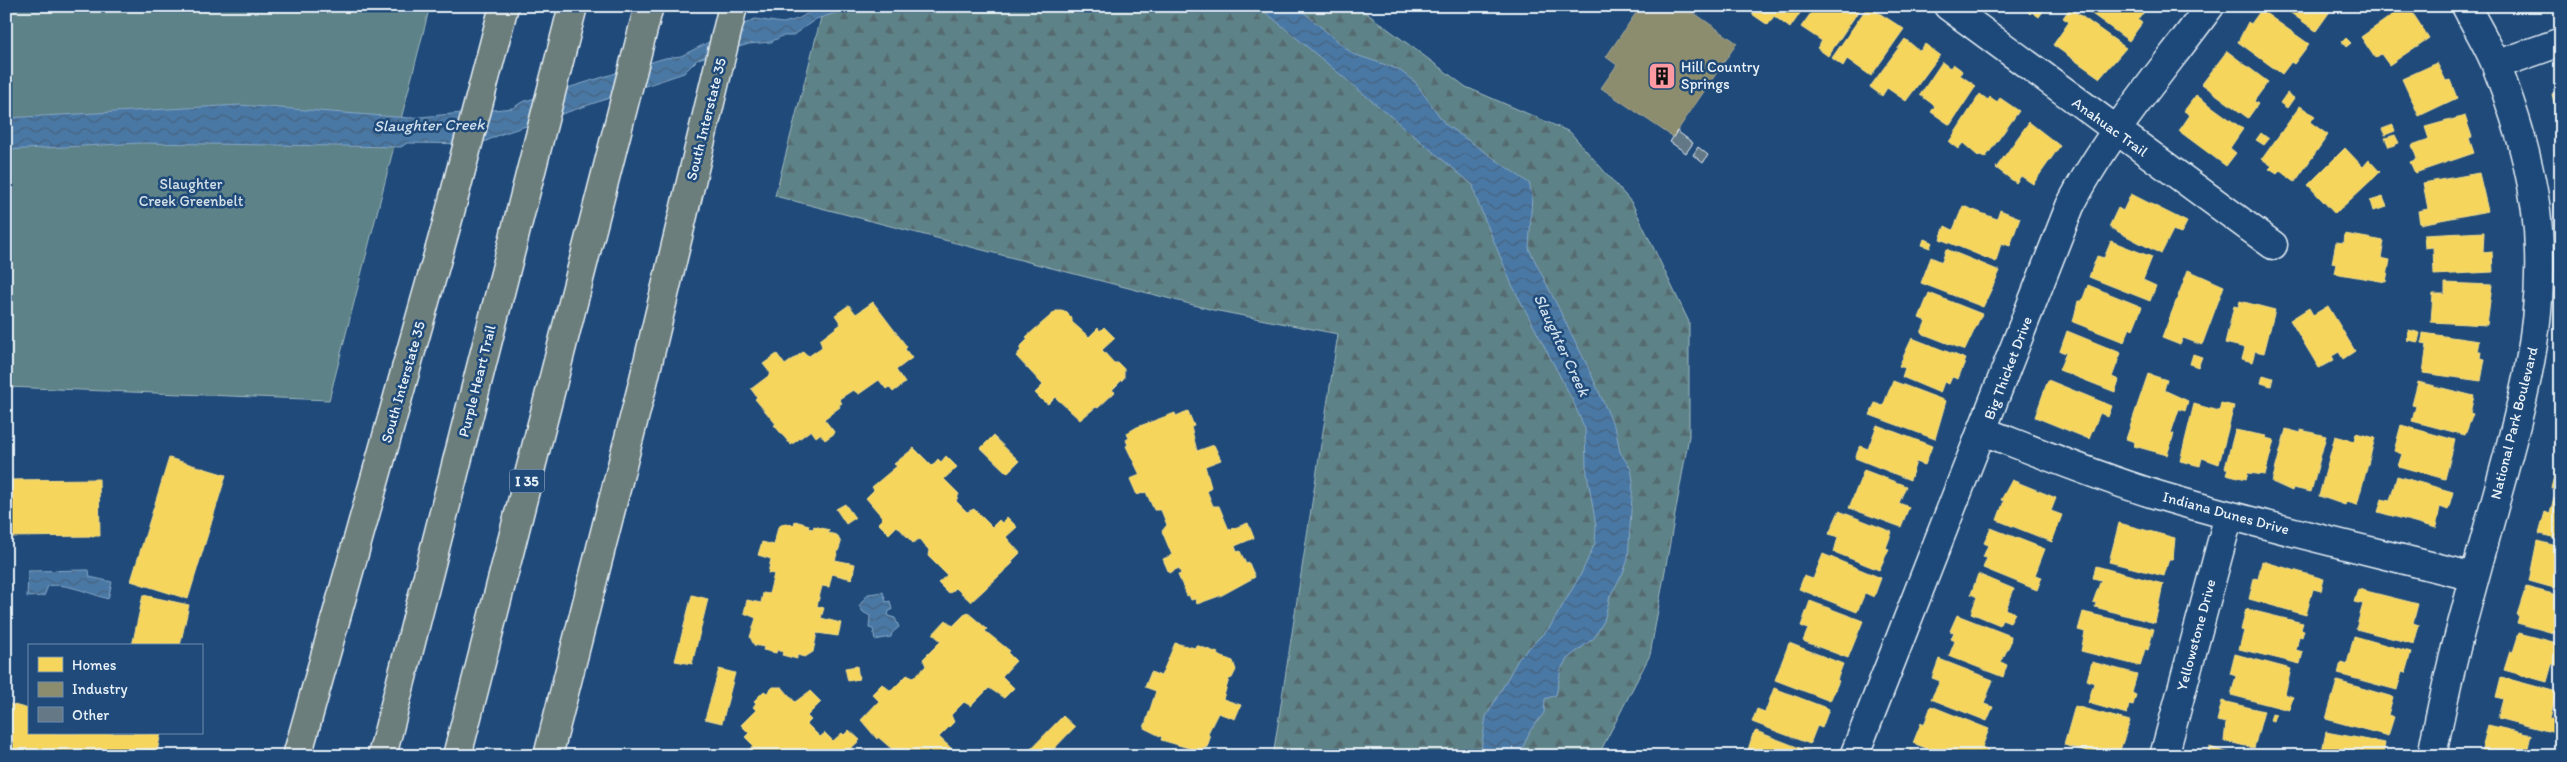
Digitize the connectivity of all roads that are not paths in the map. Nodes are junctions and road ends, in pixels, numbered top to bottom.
1 (504, 6) edge
2 (573, 6) edge
3 (648, 6) edge
4 (733, 6) edge
5 (1948, 6) edge
6 (2210, 6) edge
7 (2466, 6) edge
8 (2561, 42) edge
9 (2496, 65) junction
10 (2117, 132) junction
11 (2273, 246) dead end
12 (1983, 430) junction
13 (2229, 515) junction
14 (2474, 577) junction
15 (297, 756) edge
16 (382, 756) edge
17 (457, 756) edge
18 (548, 756) edge
19 (1854, 756) edge
20 (2164, 756) edge
21 (2432, 756) edge

1 - 15 main road, South Interstate 35
2 - 16 main road, Purple Heart Trail
3 - 17 main road, I 35
4 - 18 main road, South Interstate 35
5 - 10 street, Anahuac Trail
6 - 10 street, Big Thicket Drive
7 - 9 street, National Park Boulevard
8 - 9 street
9 - 14 street, National Park Boulevard
10 - 11 street, Anahuac Trail
10 - 12 street, Big Thicket Drive
12 - 13 street, Indiana Dunes Drive
12 - 19 street, Big Thicket Drive
13 - 14 street, Indiana Dunes Drive
13 - 20 street, Yellowstone Drive
14 - 21 street, National Park Boulevard

